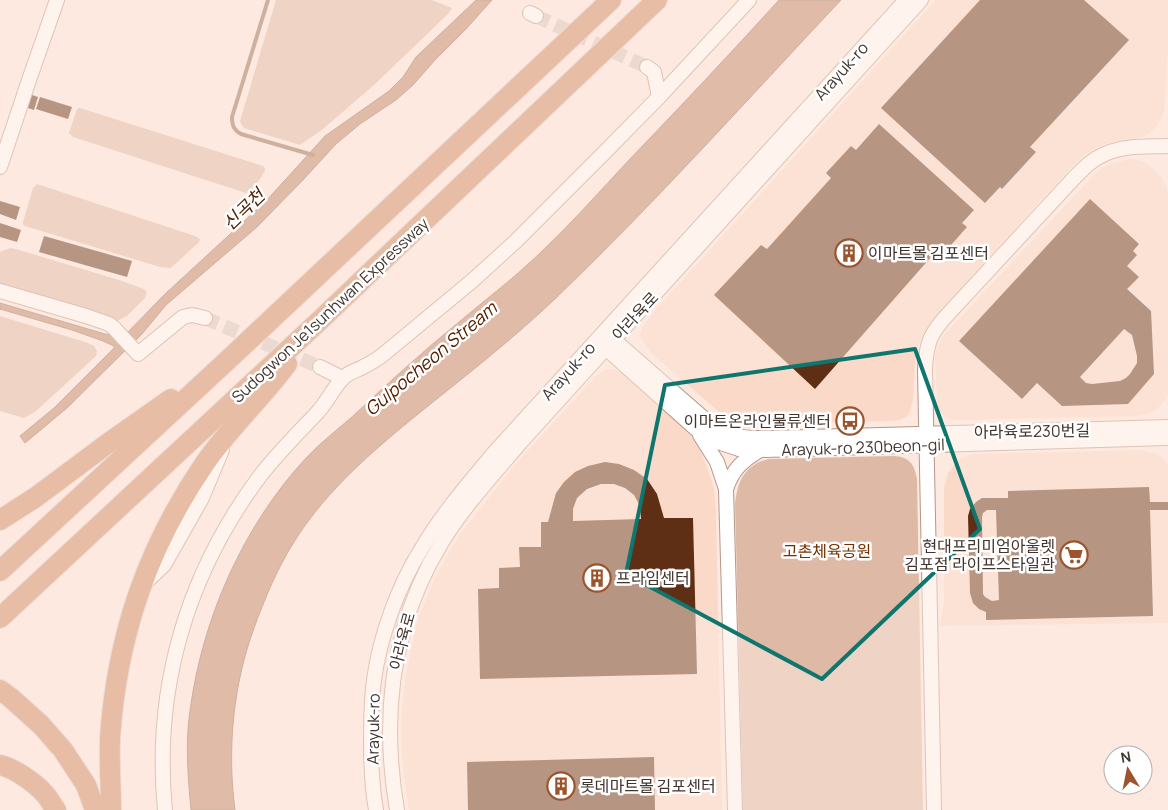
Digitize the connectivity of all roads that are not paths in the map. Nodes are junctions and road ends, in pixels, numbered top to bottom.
1 (57, 0) edge
2 (611, 0) edge
3 (657, 0) edge
4 (749, 0) edge
5 (906, 0) edge
6 (922, 0) edge
7 (647, 67) tunnel mouth
8 (659, 97) junction
9 (1168, 146) edge
10 (0, 167) edge
11 (0, 291) edge
12 (205, 318) tunnel mouth
13 (317, 323) junction
14 (605, 339) junction
15 (230, 358) junction
16 (320, 367) tunnel mouth
17 (342, 378) junction
18 (1168, 427) edge
19 (696, 429) junction
20 (1168, 438) edge
21 (927, 439) junction
22 (760, 450) junction
23 (726, 489) junction
24 (0, 520) edge
25 (0, 571) edge
26 (0, 618) edge
27 (0, 690) edge
28 (0, 765) edge
29 (56, 810) edge
30 (95, 810) edge
31 (111, 810) edge
32 (165, 810) edge
33 (376, 810) edge
34 (397, 810) edge
35 (735, 810) edge
36 (934, 810) edge

1 - 10 street
2 - 15 highway, Sudogwon Je1sunhwan Expressway
3 - 13 highway, Sudogwon Je1sunhwan Expressway
4 - 8 street
5 - 14 street, Arayuk-ro
6 - 14 street, 아라육로
7 - 8 street
8 - 17 street
9 - 21 street
11 - 12 street
13 - 26 highway, Sudogwon Je1sunhwan Expressway
13 - 31 highway
14 - 19 street, Arayuk-ro 230beon-gil
14 - 21 street, 아라육로230번길
14 - 33 street, Arayuk-ro
14 - 34 street, 아라육로
15 - 24 highway
15 - 25 highway, Sudogwon Je1sunhwan Expressway
16 - 17 street
17 - 32 street
18 - 21 street, 아라육로230번길
19 - 22 street, Arayuk-ro 230beon-gil
19 - 23 street
20 - 21 street, Arayuk-ro 230beon-gil
21 - 22 street, Arayuk-ro 230beon-gil
21 - 36 street
22 - 23 street
23 - 35 street
27 - 30 highway
28 - 29 highway

